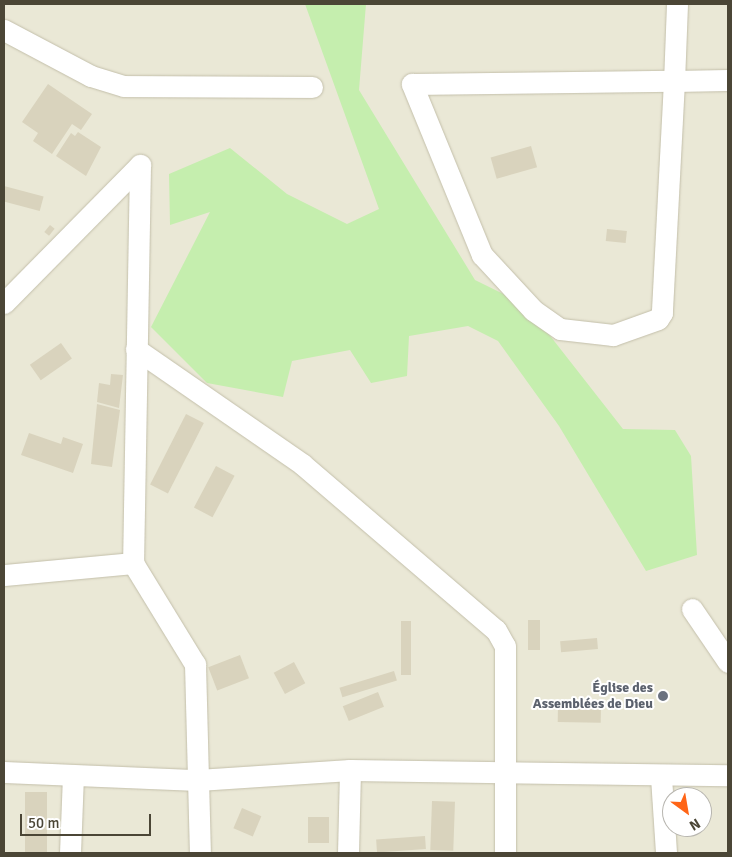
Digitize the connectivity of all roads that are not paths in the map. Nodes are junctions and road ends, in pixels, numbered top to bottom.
1 (677, 4) edge
2 (4, 30) edge
3 (728, 80) edge
4 (674, 81) junction
5 (312, 87) dead end
6 (4, 303) edge
7 (136, 349) junction
8 (133, 563) junction
9 (4, 575) edge
10 (692, 609) dead end
11 (728, 662) edge
12 (350, 770) junction
13 (504, 770) junction
14 (4, 772) edge
15 (728, 775) edge
16 (74, 776) junction
17 (661, 777) junction
18 (198, 780) junction
19 (70, 853) edge
20 (200, 853) edge
21 (348, 853) edge
22 (505, 853) edge
23 (666, 853) edge

1 - 4 street
2 - 5 street
3 - 4 street
4 - 4 street
6 - 7 street
7 - 8 street
7 - 13 street
8 - 9 street
8 - 18 street
10 - 11 street
12 - 13 street
12 - 18 street
12 - 21 street
13 - 17 street
13 - 22 street
14 - 16 street
15 - 17 street
16 - 18 street
16 - 19 street
17 - 23 street
18 - 20 street

